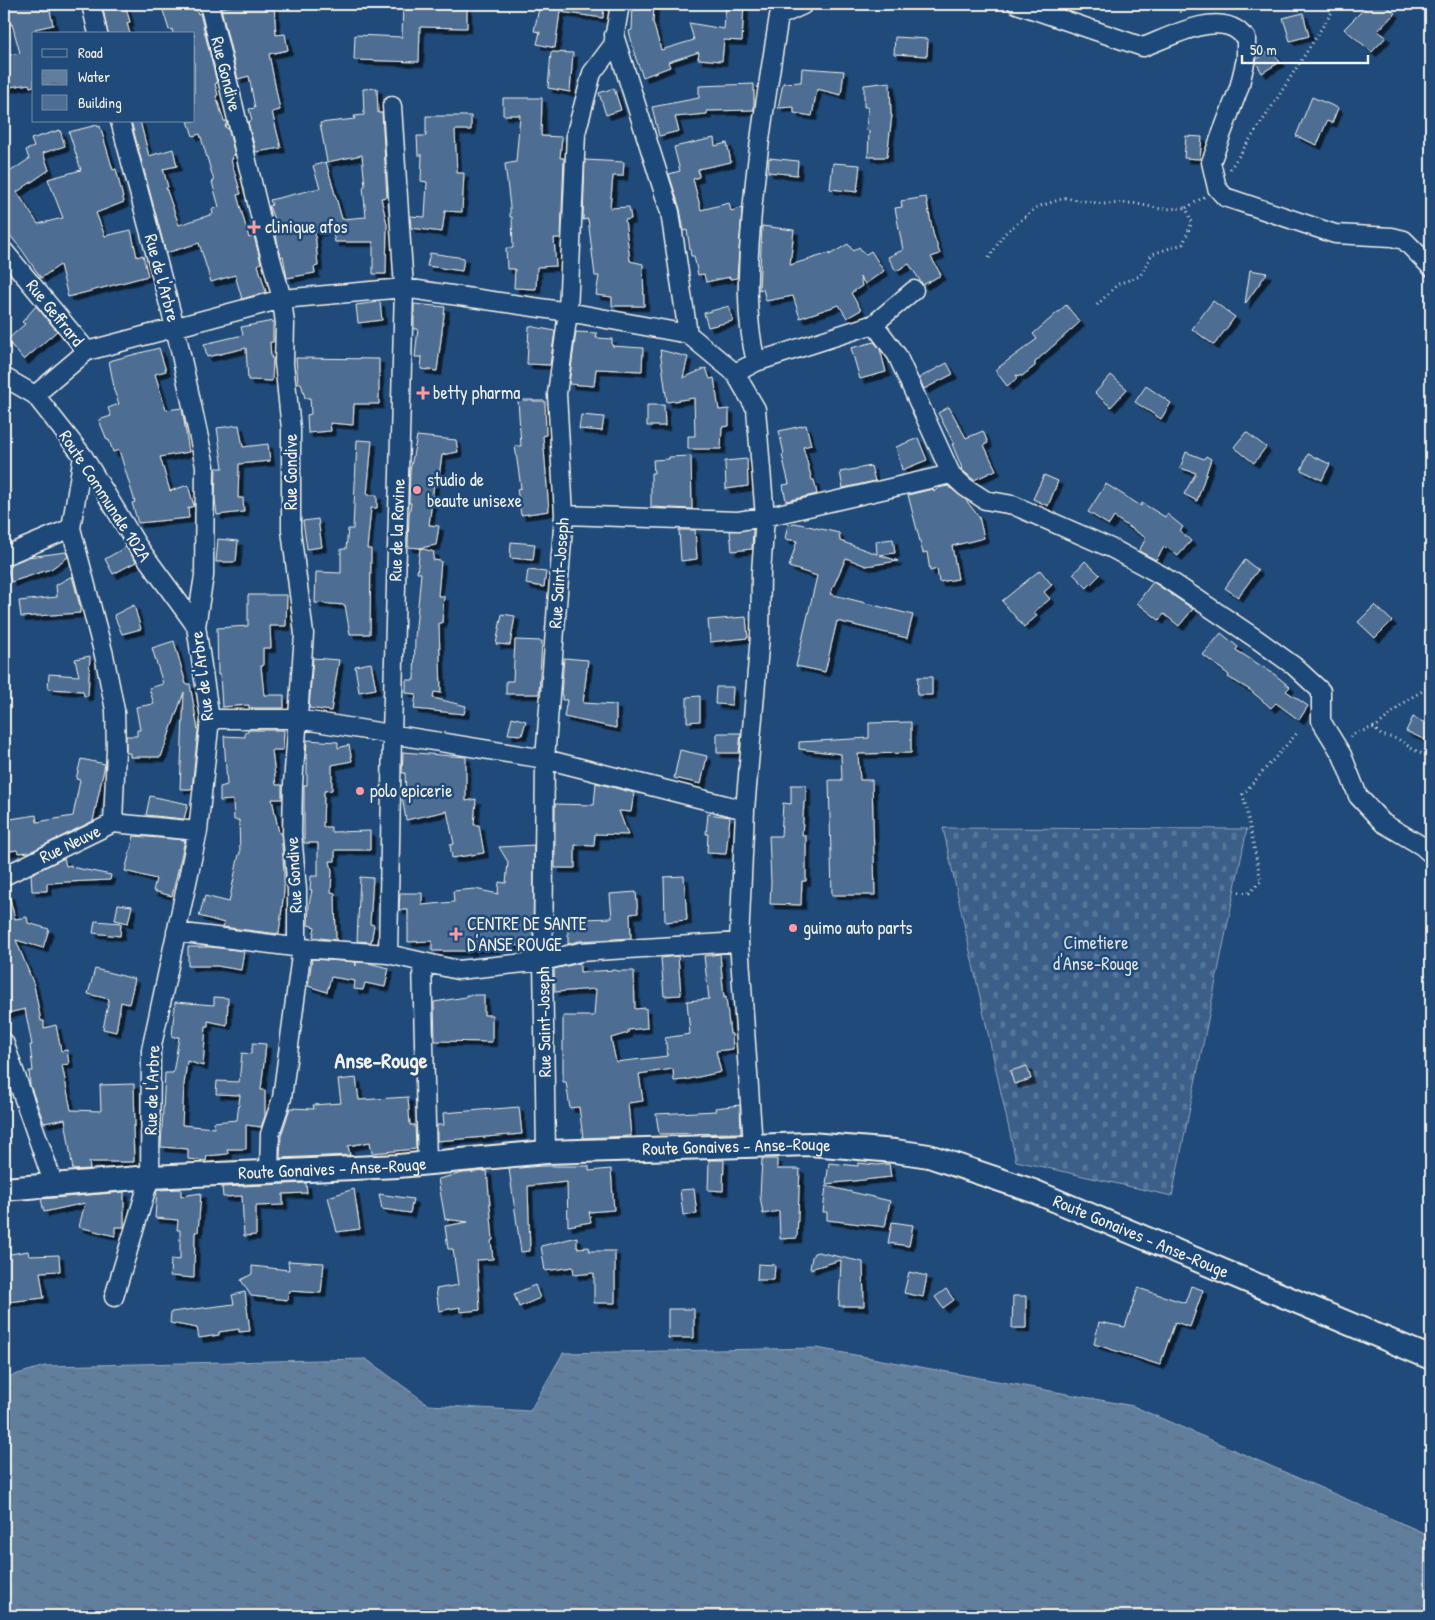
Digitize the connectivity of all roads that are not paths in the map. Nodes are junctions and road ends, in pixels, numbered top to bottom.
1 (91, 4) edge
2 (209, 4) edge
3 (620, 4) edge
4 (1017, 4) edge
5 (804, 5) edge
6 (98, 32) edge
7 (614, 35) junction
8 (392, 106) dead end
9 (120, 122) edge
10 (4, 251) edge
11 (1431, 267) edge
12 (404, 288) junction
13 (914, 290) dead end
14 (282, 299) junction
15 (568, 312) junction
16 (874, 324) junction
17 (175, 327) junction
18 (688, 334) junction
19 (87, 351) junction
20 (756, 362) junction
21 (735, 373) junction
22 (4, 377) edge
23 (35, 395) junction
24 (84, 456) junction
25 (951, 474) junction
26 (564, 515) junction
27 (765, 517) junction
28 (71, 528) junction
29 (4, 556) edge
30 (196, 626) junction
31 (210, 719) junction
32 (298, 719) junction
33 (392, 735) junction
34 (545, 759) junction
35 (745, 810) junction
36 (113, 823) junction
37 (198, 831) junction
38 (1431, 854) edge
39 (4, 876) edge
40 (176, 932) junction
41 (739, 942) junction
42 (300, 948) junction
43 (388, 954) junction
44 (422, 962) junction
45 (543, 962) junction
46 (4, 1042) edge
47 (753, 1146) junction
48 (546, 1152) junction
49 (427, 1163) junction
50 (269, 1171) junction
51 (150, 1177) junction
52 (54, 1185) junction
53 (4, 1189) edge
54 (114, 1297) dead end
55 (1431, 1358) edge

1 - 6 street
2 - 14 street, Rue Gondive
3 - 7 street, Rue Saint-Joseph
4 - 11 street
5 - 20 street
7 - 15 street, Rue Saint-Joseph
7 - 18 street
8 - 12 street, Rue de la Ravine
9 - 17 street, Rue de l'Arbre
10 - 19 street, Rue Geffrard
12 - 14 street
12 - 15 street
12 - 33 street, Rue de la Ravine
13 - 16 street
14 - 17 street
14 - 32 street, Rue Gondive
15 - 18 street
15 - 26 street, Rue Saint-Joseph
16 - 20 street
16 - 25 street
17 - 19 street
17 - 30 street, Rue de l'Arbre
18 - 21 street
19 - 23 street
20 - 21 street
21 - 27 street
22 - 23 street, Route Communale 102A
23 - 24 street, Route Communale 102A
24 - 28 street
24 - 30 street, Route Communale 102A
25 - 27 street
25 - 38 street
26 - 27 street
26 - 34 street, Rue Saint-Joseph
27 - 35 street
28 - 29 street
28 - 36 street
30 - 31 street, Rue de l'Arbre
31 - 32 street
31 - 37 street, Rue de l'Arbre
32 - 33 street
32 - 42 street, Rue Gondive
33 - 34 street
33 - 43 street, Rue de la Ravine
34 - 35 street
34 - 45 street, Rue Saint-Joseph
35 - 41 street
36 - 37 street, Rue Neuve
36 - 39 street, Rue Neuve
37 - 40 street, Rue de l'Arbre
40 - 42 street
40 - 51 street, Rue de l'Arbre
41 - 45 street
41 - 47 street
42 - 43 street
42 - 50 street, Rue Gondive
43 - 44 street
44 - 45 street
44 - 49 street
45 - 48 street, Rue Saint-Joseph
46 - 52 street
47 - 48 main road, Route Gonaives - Anse-Rouge
47 - 55 main road, Route Gonaives - Anse-Rouge
48 - 49 main road, Route Gonaives - Anse-Rouge
49 - 50 main road, Route Gonaives - Anse-Rouge
50 - 51 main road, Route Gonaives - Anse-Rouge
51 - 52 main road, Route Gonaives - Anse-Rouge
51 - 54 street, Rue de l'Arbre
52 - 53 main road, Route Gonaives - Anse-Rouge

